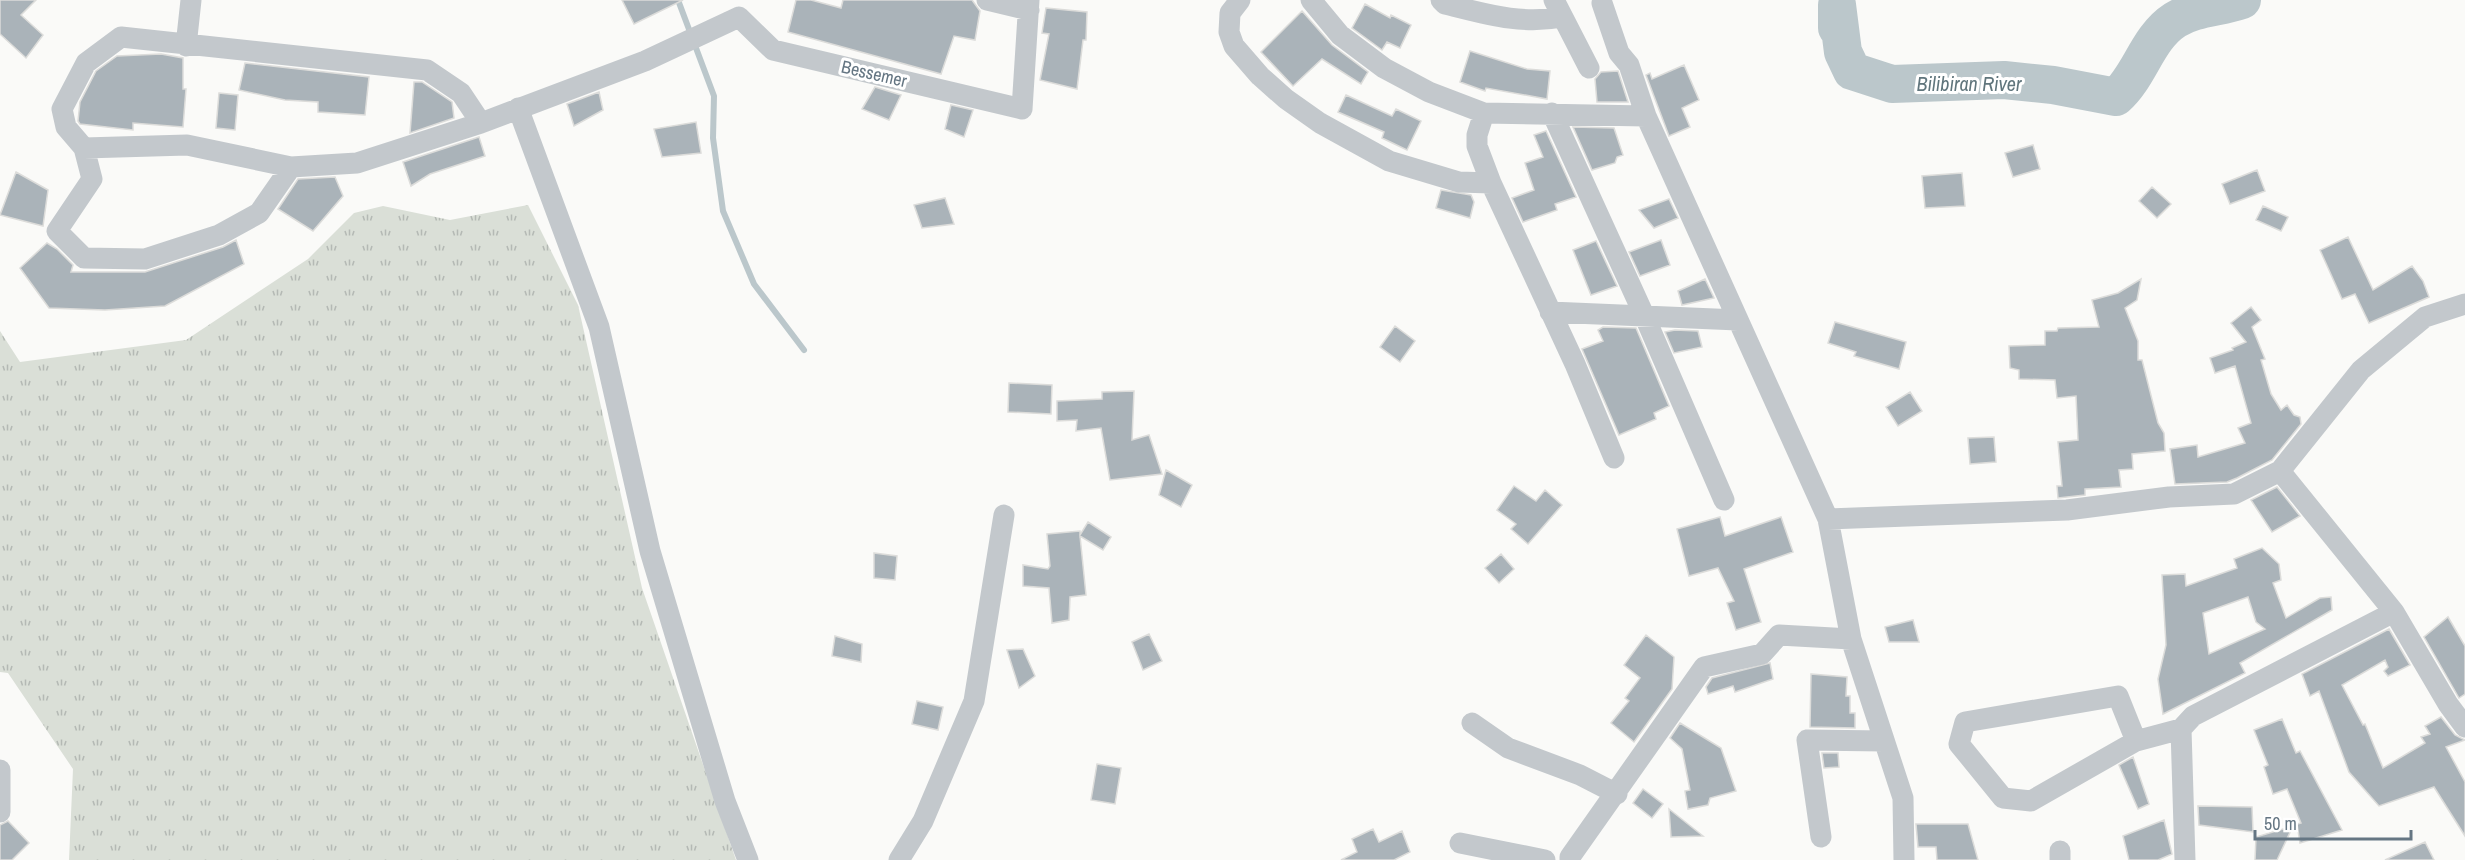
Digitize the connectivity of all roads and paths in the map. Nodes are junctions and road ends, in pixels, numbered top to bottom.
1 (191, 0) edge
2 (987, 0) edge
3 (1240, 0) edge
4 (1311, 0) edge
5 (1441, 0) edge
6 (1602, 3) dead end
7 (1029, 5) edge
8 (737, 8) edge
9 (1558, 9) edge
10 (186, 46) junction
11 (1589, 68) dead end
12 (518, 108) junction
13 (1484, 113) junction
14 (1552, 113) junction
15 (1646, 116) junction
16 (481, 123) junction
17 (84, 148) junction
18 (291, 166) junction
19 (1491, 183) junction
20 (2465, 304) edge
21 (1550, 312) junction
22 (1644, 315) junction
23 (1738, 320) junction
24 (1614, 458) dead end
25 (2280, 471) junction
26 (1724, 500) dead end
27 (1004, 515) dead end
28 (1828, 519) junction
29 (2394, 612) junction
30 (1851, 639) junction
31 (1472, 723) dead end
32 (2465, 727) edge
33 (2181, 729) junction
34 (1884, 741) junction
35 (2136, 741) junction
36 (0, 770) edge
37 (1617, 794) junction
38 (0, 812) edge
39 (1821, 837) dead end
40 (1460, 843) dead end
41 (1568, 859) edge
42 (748, 860) edge
43 (899, 860) edge
44 (1545, 860) edge
45 (1904, 860) edge
46 (2185, 860) edge

1 - 10 street
2 - 7 street
3 - 19 street
4 - 13 street
5 - 9 street
6 - 15 street
7 - 8 street, Bessemer
8 - 12 street
9 - 11 street
10 - 16 street
10 - 17 street
12 - 16 street
12 - 42 street
13 - 14 street
13 - 19 street
14 - 15 street
14 - 22 street
15 - 23 street
16 - 18 street
17 - 18 street
17 - 18 street
19 - 21 street
20 - 25 street
21 - 22 street
21 - 24 street
22 - 23 street
22 - 26 street
23 - 28 street
25 - 28 street
25 - 29 street
27 - 43 street
28 - 30 street
29 - 32 street
29 - 33 street
30 - 34 street
30 - 37 street
31 - 37 street
33 - 35 street
33 - 46 street
34 - 39 street
34 - 45 street
35 - 35 street
36 - 38 street
37 - 41 street
40 - 44 street

